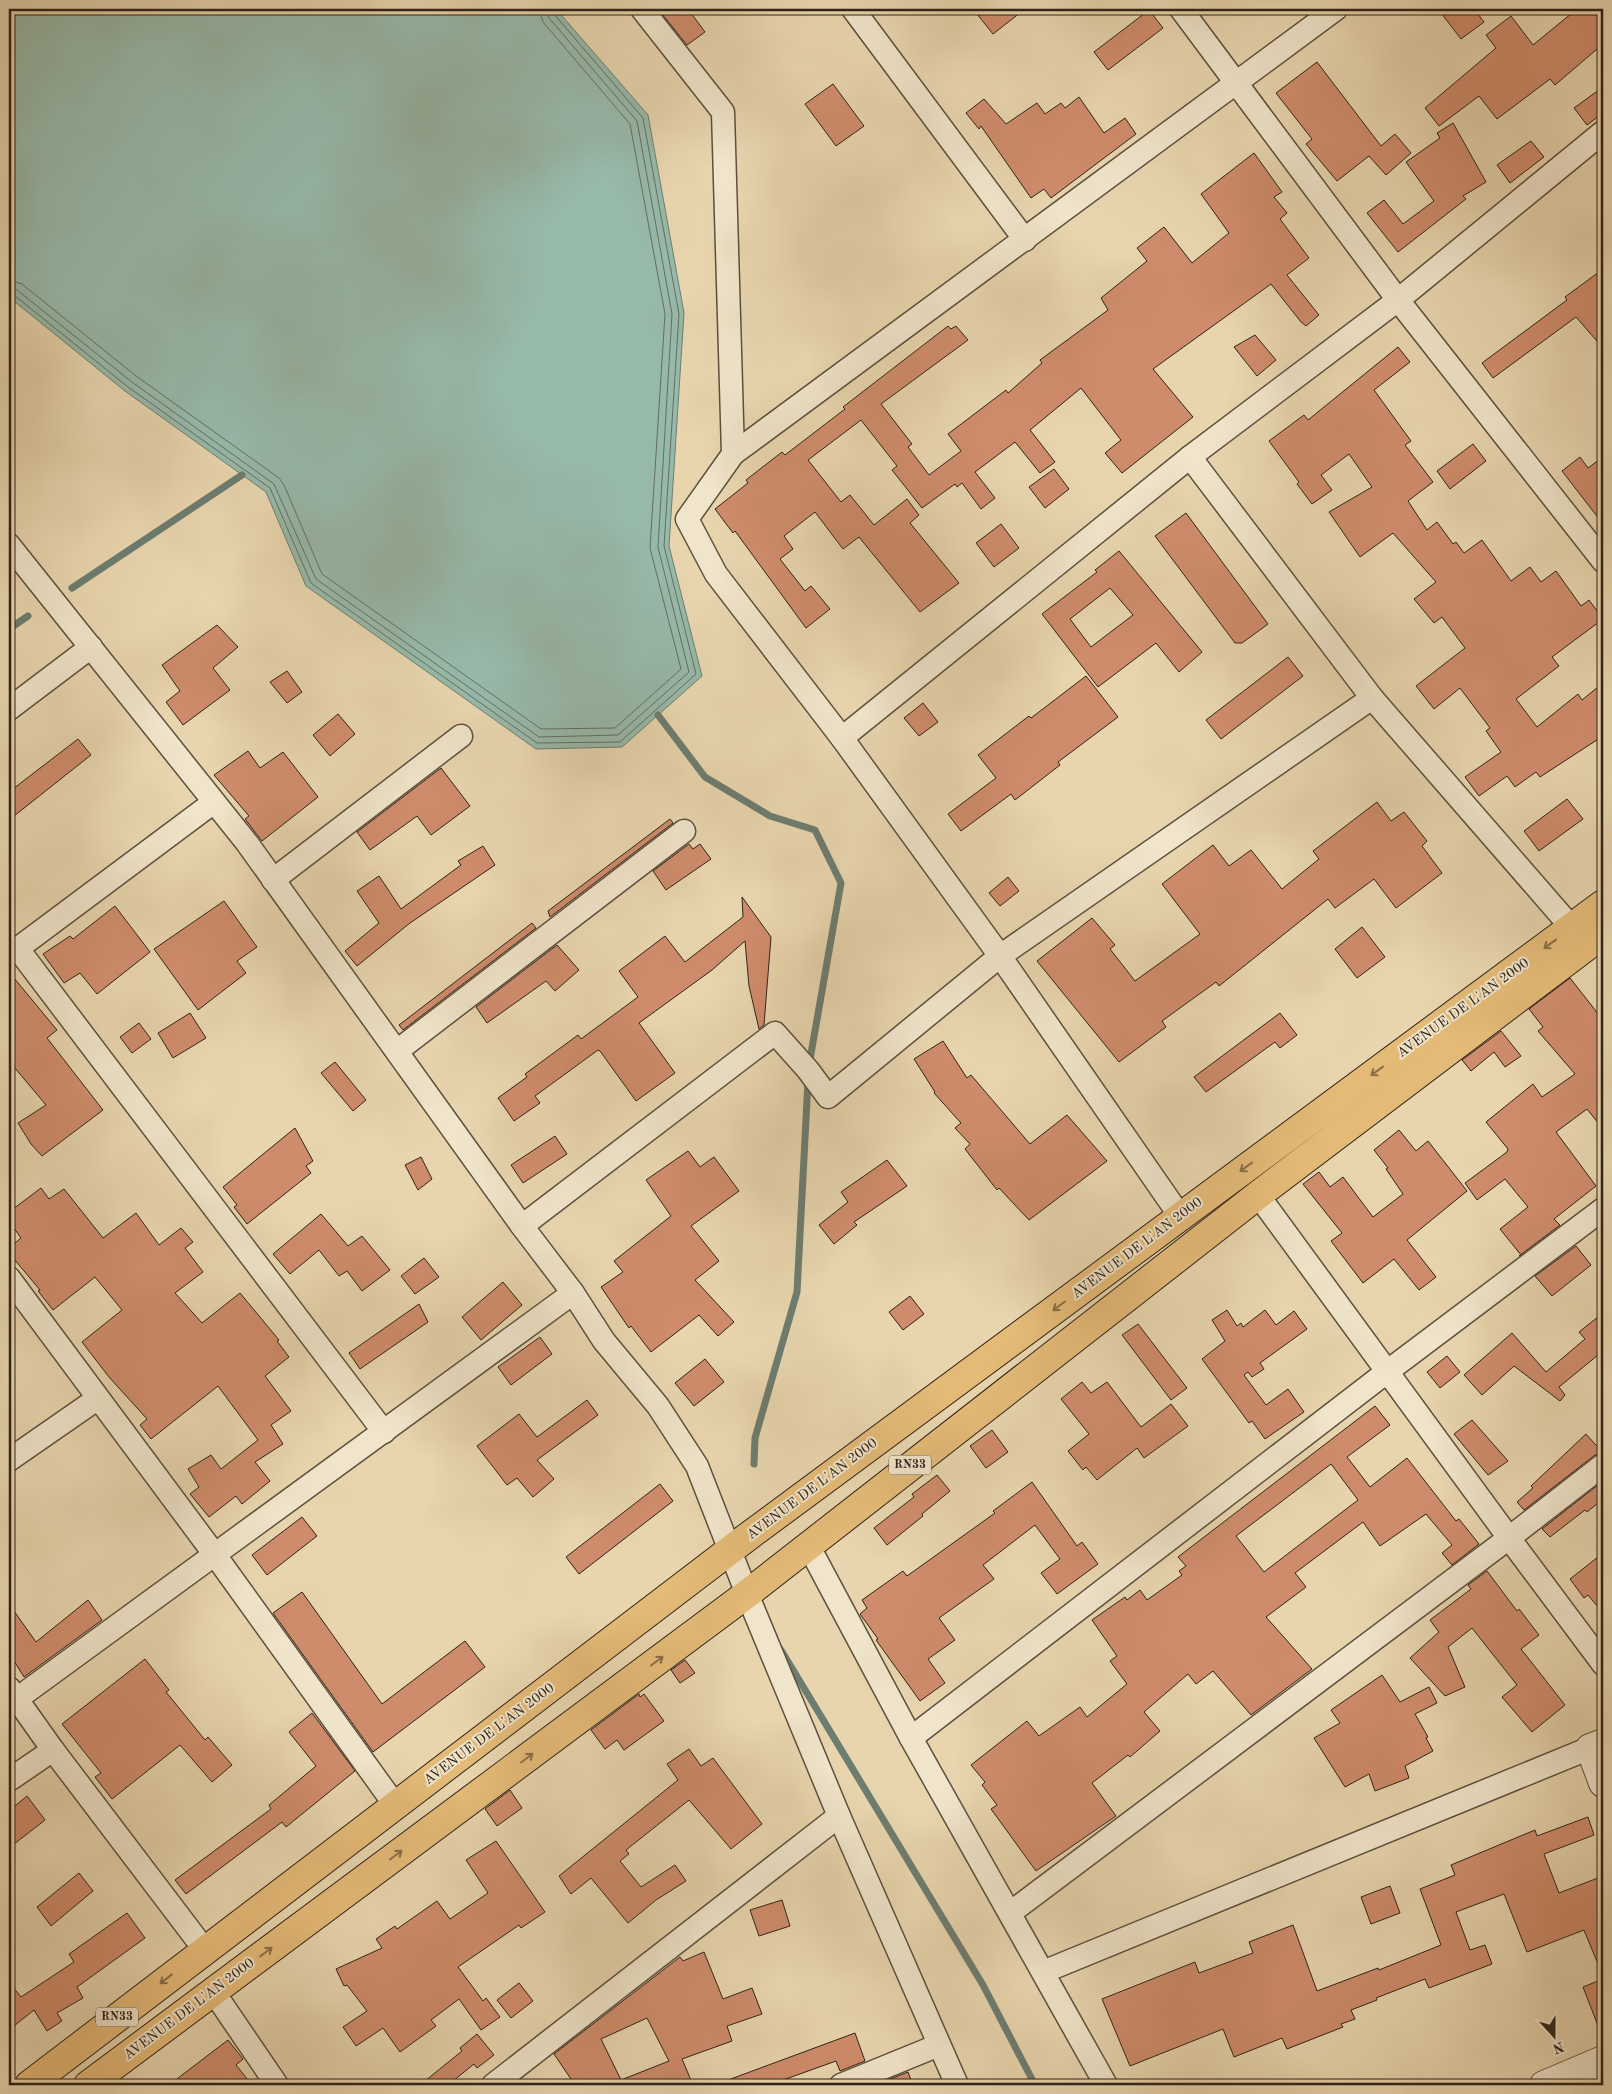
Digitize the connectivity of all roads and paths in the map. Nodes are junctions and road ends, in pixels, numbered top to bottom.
1 (642, 9) edge
2 (853, 9) edge
3 (1181, 9) edge
4 (1336, 9) edge
5 (1237, 84) junction
6 (1602, 135) edge
7 (1025, 240) junction
8 (1398, 300) junction
9 (733, 454) junction
10 (1190, 457) junction
11 (9, 545) edge
12 (1603, 561) edge
13 (91, 647) junction
14 (1372, 698) junction
15 (9, 709) edge
16 (461, 736) dead end
17 (842, 738) junction
18 (214, 802) junction
19 (684, 831) dead end
20 (273, 880) junction
21 (1603, 904) edge
22 (1572, 928) junction
23 (1601, 940) edge
24 (13, 952) edge
25 (1000, 956) junction
26 (397, 1051) junction
27 (1258, 1194) junction
28 (1603, 1209) edge
29 (1180, 1216) junction
30 (522, 1226) junction
31 (9, 1278) edge
32 (573, 1293) junction
33 (1388, 1371) junction
34 (97, 1399) junction
35 (384, 1432) junction
36 (9, 1460) edge
37 (1603, 1465) edge
38 (1508, 1538) junction
39 (808, 1545) junction
40 (730, 1551) junction
41 (215, 1555) junction
42 (747, 1594) junction
43 (1603, 1664) edge
44 (13, 1692) edge
45 (911, 1738) junction
46 (1597, 1745) edge
47 (53, 1750) junction
48 (9, 1780) edge
49 (1603, 1782) edge
50 (395, 1805) junction
51 (839, 1816) junction
52 (1010, 1913) junction
53 (204, 1949) junction
54 (1043, 1972) junction
55 (213, 1991) junction
56 (939, 2045) junction
57 (1595, 2071) edge
58 (29, 2085) edge
59 (88, 2085) edge
60 (278, 2085) edge
61 (493, 2085) edge
62 (841, 2085) edge
63 (957, 2085) edge
64 (1106, 2085) edge
65 (1544, 2085) edge

1 - 9 street
2 - 7 street
3 - 5 street
4 - 5 street
5 - 7 street
5 - 8 street
6 - 8 street
7 - 9 street
8 - 10 street
8 - 12 street
9 - 17 street
10 - 14 street
10 - 17 street
11 - 13 street
13 - 15 street
13 - 18 street
14 - 22 street
14 - 25 street
16 - 20 street
17 - 25 street
18 - 20 street
18 - 24 street
19 - 26 street
20 - 26 street
21 - 22 main road, AVENUE DE L'AN 2000 / RN33
22 -> 29 main road, AVENUE DE L'AN 2000 / RN33
23 - 27 main road, AVENUE DE L'AN 2000 / RN33
24 - 35 street
25 - 29 street
25 - 30 street
26 - 30 street
27 - 33 street
27 - 39 main road, AVENUE DE L'AN 2000 / RN33
28 - 33 street
29 -> 40 main road, AVENUE DE L'AN 2000 / RN33
30 - 32 street
31 - 34 street
32 - 35 street
32 - 40 street
33 - 38 street
33 - 45 street
34 - 36 street
34 - 41 street
35 - 41 street
37 - 38 street
38 - 43 street
38 - 52 street
39 - 42 main road, AVENUE DE L'AN 2000 / RN33
39 - 45 street
40 - 42 street
40 - 50 main road, AVENUE DE L'AN 2000 / RN33
41 - 44 street
41 - 50 street
42 - 51 street
55 -> 42 main road, AVENUE DE L'AN 2000 / RN33
44 - 47 street
45 - 52 street
46 - 49 street
46 - 54 street
47 - 48 street
47 - 53 street
50 - 53 main road, AVENUE DE L'AN 2000 / RN33
51 - 56 street
51 - 61 street
52 - 54 street
53 -> 58 main road, AVENUE DE L'AN 2000 / RN33
54 - 64 street
55 - 59 main road, AVENUE DE L'AN 2000 / RN33
55 - 60 street
56 - 62 street
56 - 63 street
57 - 65 street

